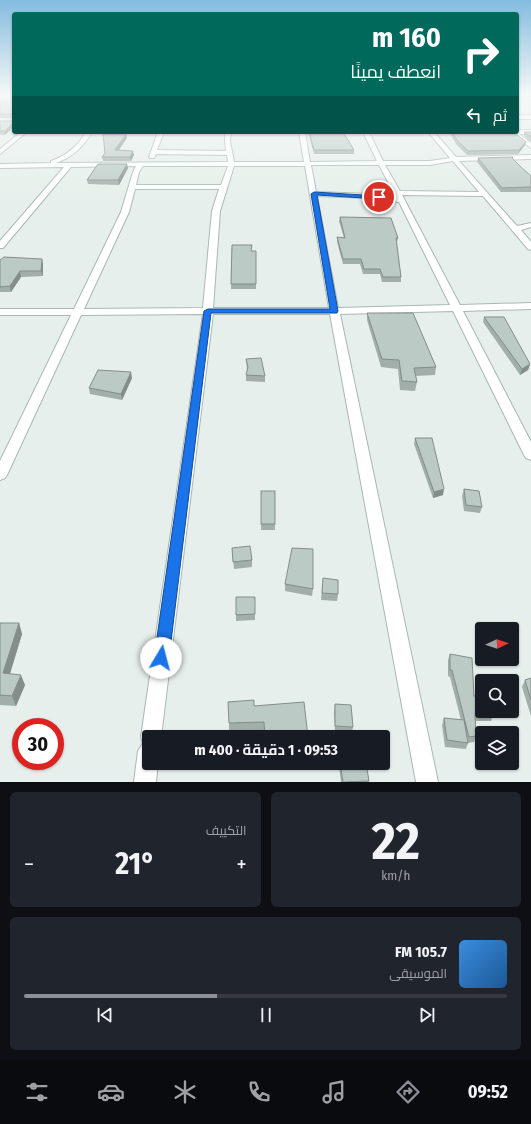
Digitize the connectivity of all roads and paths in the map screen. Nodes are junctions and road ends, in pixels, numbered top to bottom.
1 (519, 132) edge
2 (531, 132) edge
3 (22, 134) edge
4 (88, 134) edge
5 (160, 134) edge
6 (228, 134) edge
7 (302, 134) edge
8 (367, 134) edge
9 (433, 134) edge
10 (516, 134) edge
11 (531, 146) edge
12 (0, 152) edge
13 (155, 152) junction
14 (531, 157) edge
15 (230, 158) junction
16 (454, 159) junction
17 (380, 162) junction
18 (308, 163) junction
19 (430, 163) junction
20 (70, 164) junction
21 (145, 164) junction
22 (43, 165) junction
23 (0, 166) edge
24 (467, 174) junction
25 (132, 187) junction
26 (224, 187) junction
27 (314, 194) junction
28 (485, 194) junction
29 (399, 196) junction
30 (531, 226) edge
31 (516, 228) junction
32 (0, 246) edge
33 (531, 247) edge
34 (531, 306) edge
35 (456, 308) junction
36 (208, 311) junction
37 (334, 311) junction
38 (0, 312) edge
39 (76, 312) junction
40 (531, 455) edge
41 (0, 475) edge
42 (152, 730) edge
43 (147, 770) edge
44 (145, 782) edge
45 (427, 782) edge

1 - 2 street
3 - 12 street
4 - 22 street
5 - 13 street
6 - 15 street
7 - 18 street
8 - 17 street
9 - 16 street
10 - 11 street
13 - 15 street
13 - 21 street
14 - 16 street
15 - 18 street
15 - 21 street
15 - 26 street
16 - 19 street
16 - 24 street
17 - 18 street
17 - 19 street
17 - 29 street
18 - 27 street
19 - 24 street
20 - 21 street
20 - 22 street
20 - 32 street
21 - 25 street
22 - 23 street
24 - 28 street
25 - 26 street
25 - 39 street
26 - 36 street
27 - 29 street
27 - 37 street
28 - 29 street
28 - 31 street
29 - 35 street
30 - 31 street
31 - 33 street
34 - 35 street
35 - 37 street
35 - 40 street
36 - 37 street
36 - 39 street
36 - 42 street
37 - 45 street
38 - 39 street
39 - 41 street
43 - 44 street

